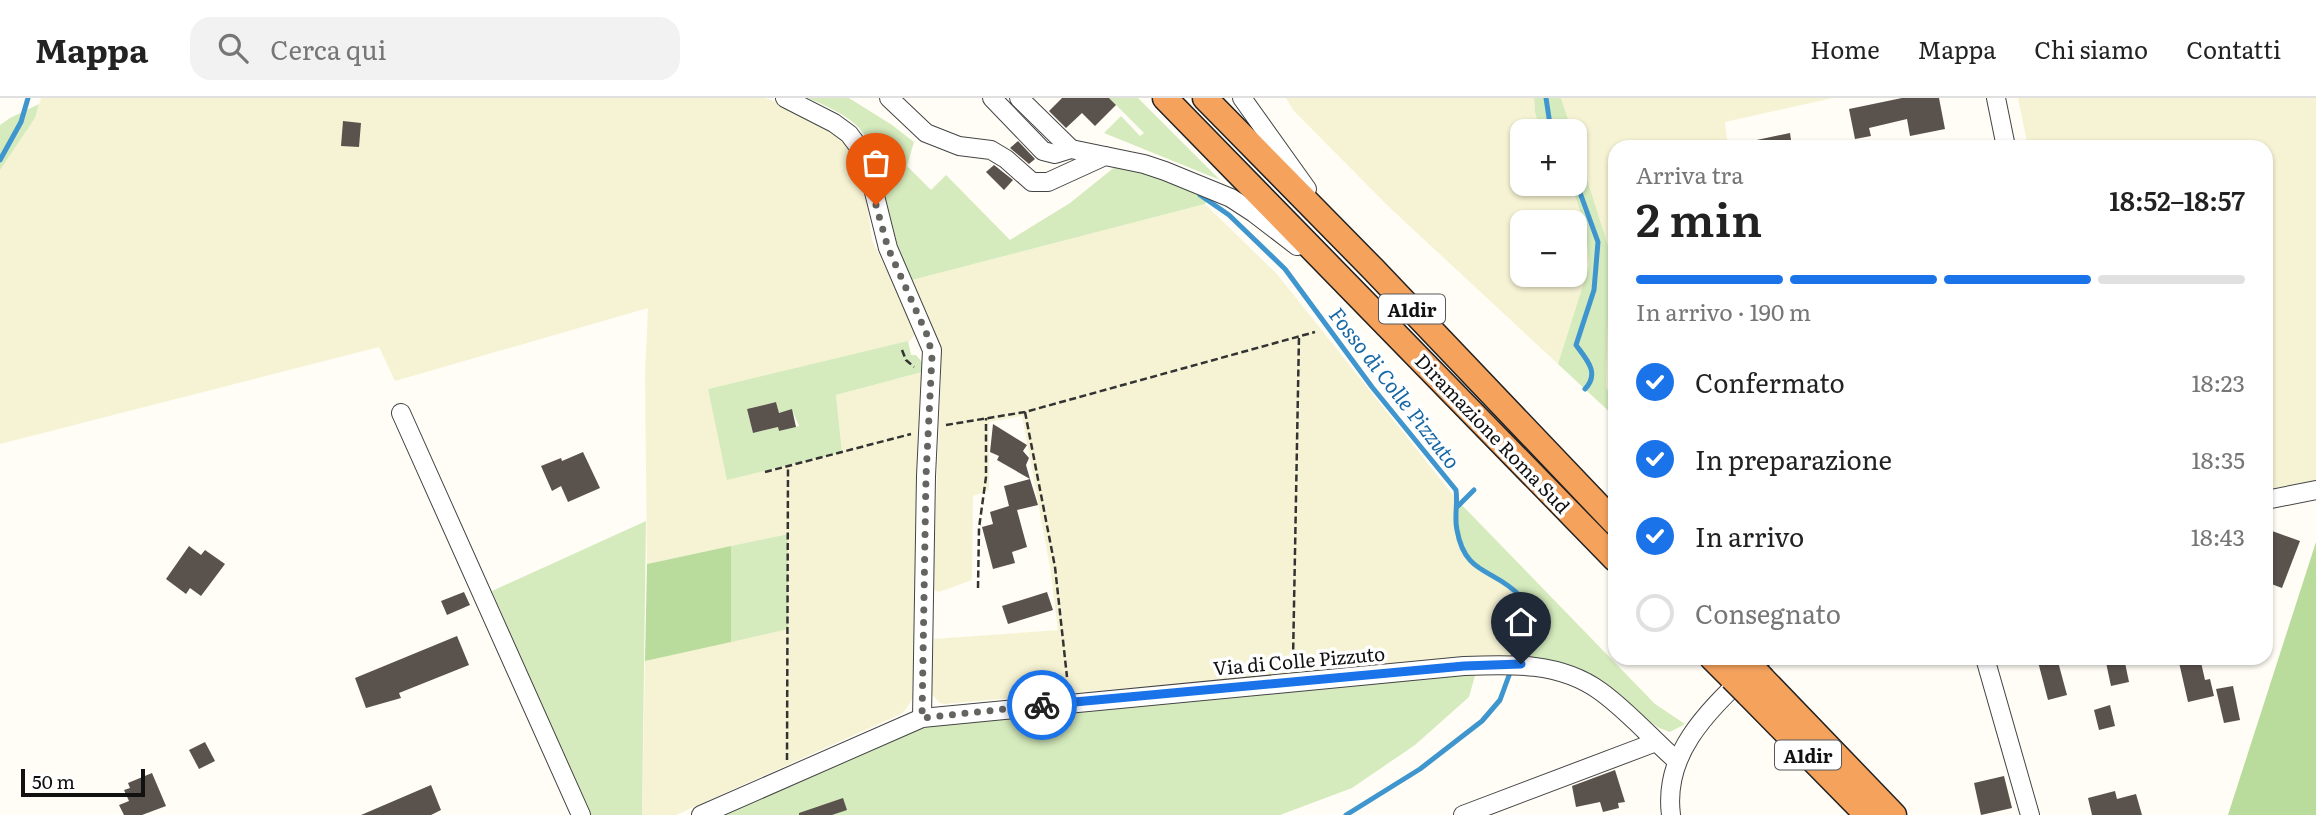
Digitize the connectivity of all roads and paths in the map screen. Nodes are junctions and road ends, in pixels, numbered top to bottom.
1 (785, 98) edge
2 (889, 98) edge
3 (992, 98) edge
4 (1019, 98) edge
5 (1165, 98) edge
6 (1205, 98) edge
7 (1242, 98) edge
8 (1996, 98) edge
9 (2005, 140) edge
10 (1071, 149) junction
11 (1105, 156) junction
12 (1374, 270) junction
13 (1358, 294) junction
14 (1315, 332) dead end
15 (1299, 336) junction
16 (902, 350) dead end
17 (915, 371) dead end
18 (401, 412) dead end
19 (1025, 412) junction
20 (986, 418) junction
21 (943, 426) dead end
22 (914, 434) dead end
23 (788, 466) junction
24 (765, 472) dead end
25 (2316, 490) edge
26 (2273, 499) edge
27 (1608, 516) edge
28 (1608, 552) edge
29 (978, 588) dead end
30 (1293, 660) dead end
31 (1732, 665) edge
32 (1987, 665) edge
33 (1749, 671) edge
34 (1067, 677) dead end
35 (922, 718) junction
36 (1656, 742) junction
37 (1677, 761) junction
38 (788, 777) junction
39 (1512, 796) junction
40 (582, 815) edge
41 (701, 815) edge
42 (1463, 815) edge
43 (1516, 815) edge
44 (1671, 815) edge
45 (1867, 815) edge
46 (1894, 815) edge
47 (2030, 815) edge

1 - 35 street
2 - 11 street
3 - 10 street
4 - 10 street
5 - 13 highway, Diramazione Roma Sud / A1dir
6 - 12 highway, Diramazione Roma Sud / A1dir
7 - 12 street
8 - 9 street
10 - 11 street
11 - 13 street
12 - 27 highway, Diramazione Roma Sud / A1dir
13 - 28 highway, Diramazione Roma Sud / A1dir
14 - 15 path
15 - 19 path
15 - 30 path
16 - 17 path
18 - 40 street
19 - 20 path
19 - 34 path
20 - 21 path
20 - 29 path
22 - 23 path
23 - 24 path
23 - 38 path
25 - 26 street
31 - 33 highway, A1dir
32 - 47 street
33 - 37 street
33 - 45 highway, A1dir
33 - 46 highway, A1dir
35 - 36 street, Via di Colle Pizzuto
35 - 38 street, Via di Colle Pizzuto
36 - 37 street, Via di Colle Pizzuto
36 - 39 street
37 - 44 street
38 - 41 street, Via di Colle Pizzuto
39 - 42 street
39 - 43 street

